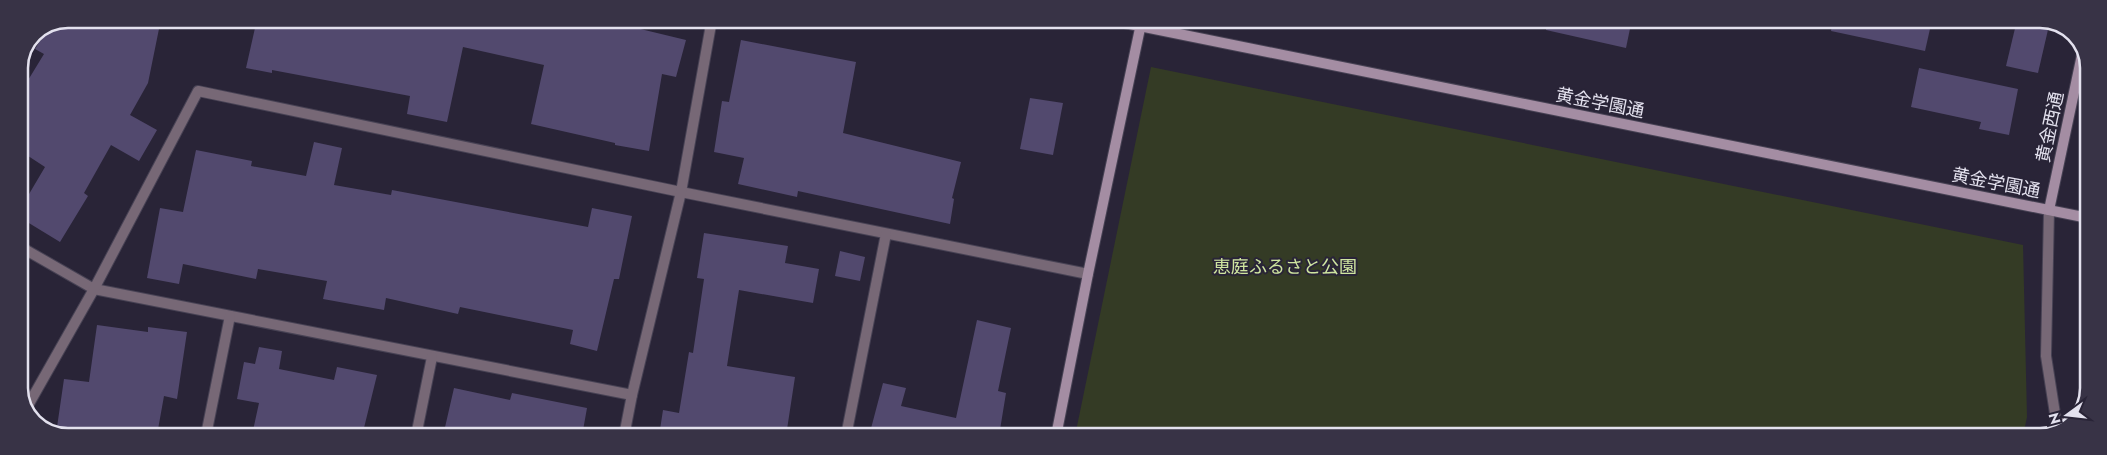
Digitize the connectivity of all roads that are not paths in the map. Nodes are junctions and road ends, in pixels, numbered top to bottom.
1 (710, 28) edge
2 (1141, 28) edge
3 (1166, 28) edge
4 (2079, 65) edge
5 (681, 192) junction
6 (2049, 210) junction
7 (2079, 216) edge
8 (886, 234) junction
9 (28, 251) edge
10 (1088, 274) junction
11 (94, 289) junction
12 (230, 316) junction
13 (432, 357) junction
14 (632, 395) junction
15 (30, 401) edge
16 (2056, 420) junction
17 (2061, 421) edge
18 (2055, 424) edge
19 (207, 428) edge
20 (418, 428) edge
21 (626, 428) edge
22 (848, 428) edge
23 (1058, 428) edge

1 - 5 street
2 - 10 street
3 - 6 street, 黄金学園通
4 - 6 street, 黄金西通
5 - 8 street
5 - 11 street
5 - 14 street
6 - 7 street, 黄金学園通
6 - 16 street
8 - 10 street
8 - 22 street
9 - 11 street
10 - 23 street
11 - 12 street
11 - 15 street
12 - 13 street
12 - 19 street
13 - 14 street
13 - 20 street
14 - 21 street
16 - 17 street
16 - 18 street

